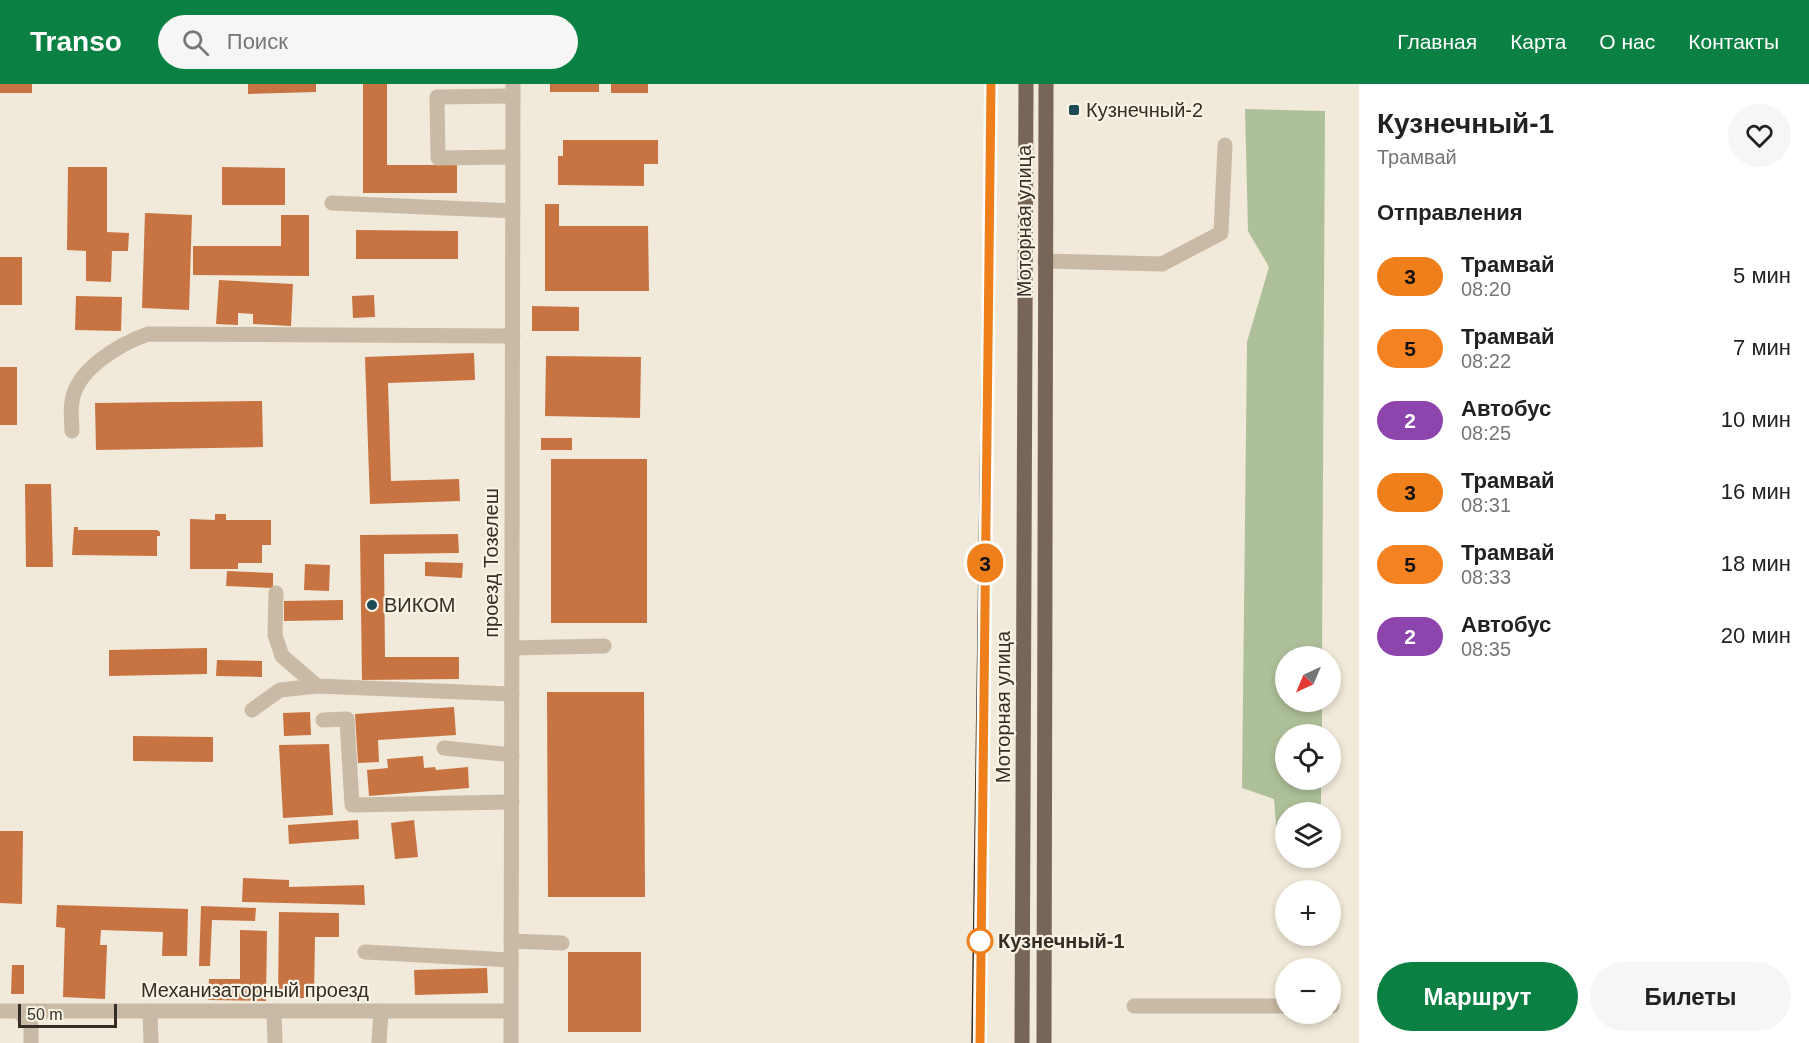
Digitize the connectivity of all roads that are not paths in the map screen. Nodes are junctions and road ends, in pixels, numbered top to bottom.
1 (1026, 84) edge
2 (1046, 84) edge
3 (513, 90) edge
4 (1225, 145) dead end
5 (513, 157) junction
6 (333, 203) dead end
7 (513, 211) junction
8 (1045, 261) junction
9 (513, 336) junction
10 (72, 431) dead end
11 (1024, 575) junction
12 (1045, 575) junction
13 (276, 593) dead end
14 (604, 646) dead end
15 (512, 648) junction
16 (317, 686) junction
17 (512, 694) junction
18 (252, 710) dead end
19 (323, 720) dead end
20 (444, 748) dead end
21 (512, 755) junction
22 (512, 802) junction
23 (511, 941) junction
24 (562, 943) dead end
25 (365, 952) dead end
26 (511, 960) junction
27 (1134, 1006) dead end
28 (1275, 1006) edge
29 (0, 1011) edge
30 (19, 1011) junction
31 (150, 1011) junction
32 (274, 1011) junction
33 (381, 1011) junction
34 (511, 1011) junction
35 (31, 1043) edge
36 (151, 1043) edge
37 (274, 1043) edge
38 (379, 1043) edge
39 (511, 1043) edge
40 (1022, 1043) edge
41 (1044, 1043) edge

1 - 11 main road, Моторная улица
2 - 8 main road, Моторная улица
3 - 5 street, проезд Тозелеш
3 - 5 street
4 - 8 street
5 - 7 street, проезд Тозелеш
6 - 7 street
7 - 9 street, проезд Тозелеш
8 - 12 main road, Моторная улица
9 - 10 street
9 - 15 street, проезд Тозелеш
11 - 12 main road
11 - 40 main road, Моторная улица
12 - 41 main road, Моторная улица
13 - 16 street
14 - 15 street
15 - 17 street, проезд Тозелеш
16 - 17 street
16 - 18 street
17 - 21 street, проезд Тозелеш
19 - 22 street
20 - 21 street
21 - 22 street, проезд Тозелеш
22 - 23 street, проезд Тозелеш
23 - 24 street
23 - 26 street, проезд Тозелеш
25 - 26 street
26 - 34 street, проезд Тозелеш
27 - 28 street
29 - 30 street, Механизаторный проезд
30 - 31 street, Механизаторный проезд
30 - 35 street
31 - 32 street, Механизаторный проезд
31 - 36 street
32 - 33 street, Механизаторный проезд
32 - 37 street
33 - 34 street, Механизаторный проезд
33 - 38 street
34 - 39 street, проезд Тозелеш

